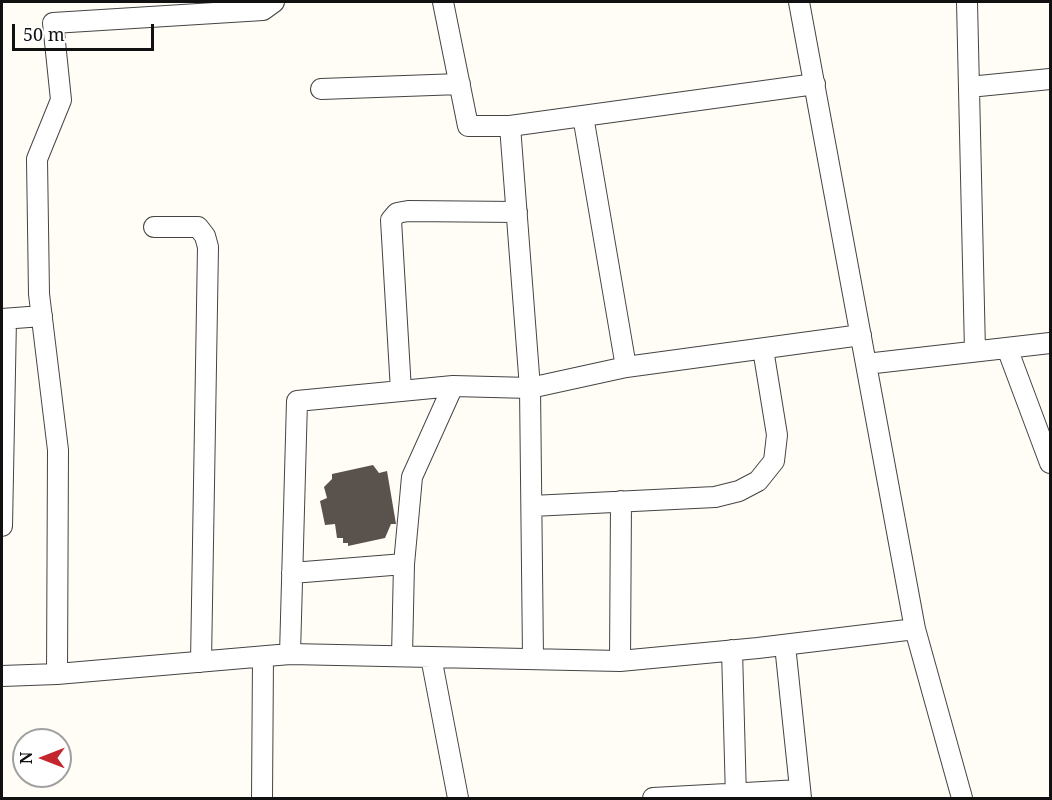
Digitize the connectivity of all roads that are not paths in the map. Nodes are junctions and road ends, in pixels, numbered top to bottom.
1 (274, 2) edge
2 (443, 2) edge
3 (799, 2) edge
4 (967, 2) edge
5 (1050, 79) edge
6 (460, 84) junction
7 (814, 84) junction
8 (969, 87) junction
9 (321, 89) dead end
10 (583, 116) junction
11 (510, 126) junction
12 (517, 212) junction
13 (154, 227) dead end
14 (42, 316) junction
15 (4, 319) edge
16 (861, 335) junction
17 (1050, 343) edge
18 (763, 348) junction
19 (1007, 348) junction
20 (975, 351) junction
21 (866, 364) junction
22 (626, 367) junction
23 (453, 386) junction
24 (530, 388) junction
25 (401, 391) junction
26 (1050, 463) edge
27 (621, 501) junction
28 (532, 506) junction
29 (2, 526) edge
30 (404, 564) junction
31 (292, 573) junction
32 (915, 629) junction
33 (785, 645) junction
34 (732, 651) junction
35 (290, 654) junction
36 (402, 656) junction
37 (263, 657) junction
38 (431, 657) junction
39 (533, 658) junction
40 (620, 660) junction
41 (201, 662) junction
42 (57, 674) junction
43 (2, 676) edge
44 (800, 794) edge
45 (736, 797) edge
46 (262, 798) edge
47 (458, 798) edge
48 (653, 798) edge
49 (962, 798) edge

1 - 14 street
2 - 6 street
3 - 7 street
4 - 8 street
5 - 8 street
6 - 9 street
6 - 11 street
7 - 10 street
7 - 16 street
8 - 20 street
10 - 11 street
10 - 22 street
11 - 12 street
12 - 24 street
12 - 25 street
13 - 41 street
14 - 15 street
14 - 42 street
15 - 29 street
16 - 18 street
16 - 21 street
17 - 19 street
18 - 22 street
18 - 27 street
19 - 20 street
19 - 26 street
20 - 21 street
21 - 32 street
22 - 24 street
23 - 24 street
23 - 25 street
23 - 30 street
24 - 28 street
25 - 31 street
27 - 28 street
27 - 40 street
28 - 39 street
30 - 31 street
30 - 36 street
31 - 35 street
32 - 33 street
32 - 49 street
33 - 34 street
33 - 44 street
34 - 40 street
34 - 45 street
35 - 36 street
35 - 37 street
36 - 38 street
37 - 41 street
37 - 46 street
38 - 39 street
38 - 47 street
39 - 40 street
41 - 42 street
42 - 43 street
44 - 45 street
45 - 48 street

